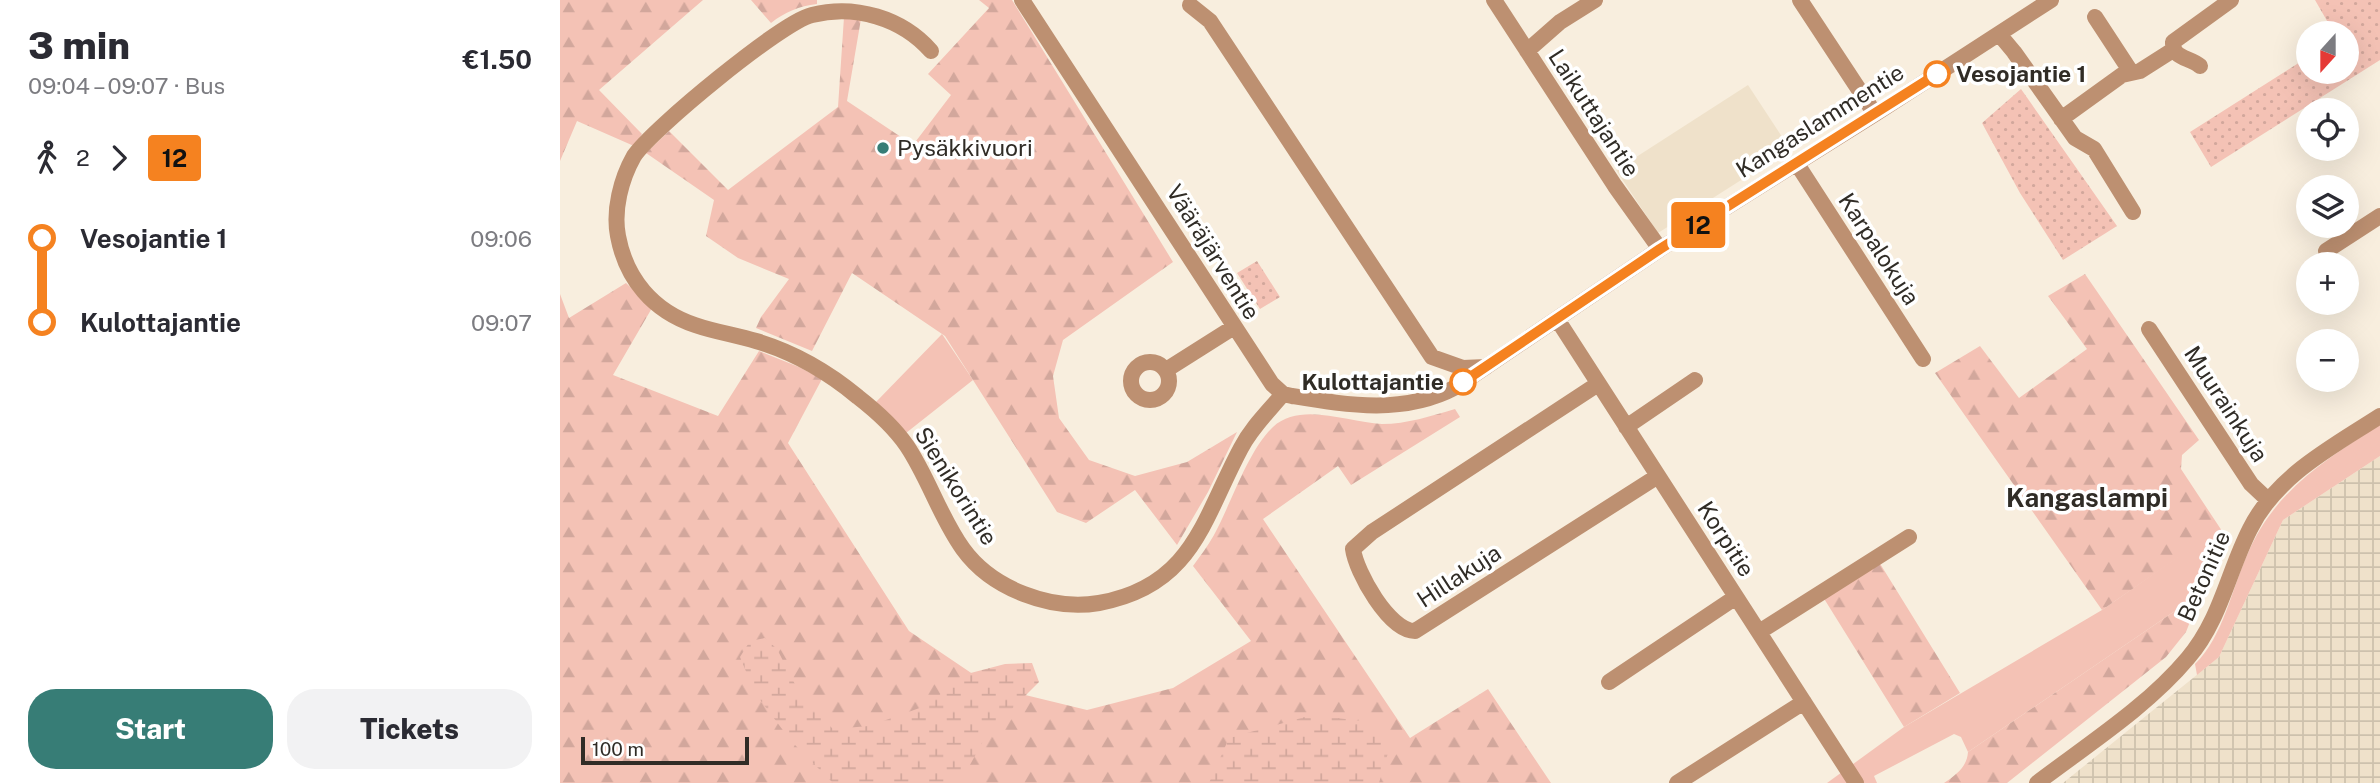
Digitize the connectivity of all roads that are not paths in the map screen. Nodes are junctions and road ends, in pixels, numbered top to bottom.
1 (1022, 0) edge
2 (1494, 0) edge
3 (1595, 0) edge
4 (1800, 0) edge
5 (2051, 0) edge
6 (2231, 0) edge
7 (1190, 5) dead end
8 (2095, 17) dead end
9 (1999, 34) junction
10 (2173, 50) junction
11 (932, 51) dead end
12 (1527, 51) junction
13 (2200, 66) dead end
14 (2131, 72) junction
15 (1875, 114) junction
16 (2061, 119) junction
17 (1797, 164) junction
18 (2133, 212) dead end
19 (2380, 216) edge
20 (1660, 249) junction
21 (2326, 251) dead end
22 (1557, 319) junction
23 (1234, 327) junction
24 (2150, 329) dead end
25 (1923, 359) dead end
26 (1486, 367) junction
27 (1166, 370) dead end
28 (1598, 384) junction
29 (1688, 384) dead end
30 (1283, 394) junction
31 (2380, 416) edge
32 (1626, 427) junction
33 (1658, 476) junction
34 (2269, 500) junction
35 (1909, 537) dead end
36 (1737, 597) junction
37 (1759, 632) junction
38 (1609, 682) dead end
39 (1804, 702) junction
40 (1678, 783) edge
41 (1856, 783) edge
42 (2037, 783) edge

1 - 23 street, Vääräjärventie
2 - 12 street, Laikuttajantie
3 - 12 street
4 - 15 street
5 - 9 street, Kangaslammentie
6 - 10 street
7 - 26 street
8 - 14 street
9 - 15 street, Kangaslammentie
9 - 16 street
10 - 13 street
10 - 14 street
11 - 30 street, Sienikorintie
12 - 20 street, Laikuttajantie
14 - 16 street
15 - 17 street, Kangaslammentie
16 - 18 street
17 - 20 street, Kangaslammentie
17 - 25 street, Karpalokuja
19 - 21 street
20 - 22 street, Kangaslammentie
22 - 26 street, Kangaslammentie
22 - 28 street, Korpitie
23 - 27 street
23 - 30 street, Vääräjärventie
24 - 34 street, Muurainkuja
26 - 30 street, Kangaslammentie
28 - 32 street, Korpitie
28 - 33 street, Hillakuja
29 - 32 street
31 - 34 street, Betonitie
32 - 33 street, Korpitie
33 - 36 street, Korpitie
34 - 42 street, Betonitie
35 - 37 street
36 - 37 street, Korpitie
36 - 38 street
37 - 39 street, Korpitie
39 - 40 street
39 - 41 street, Korpitie

